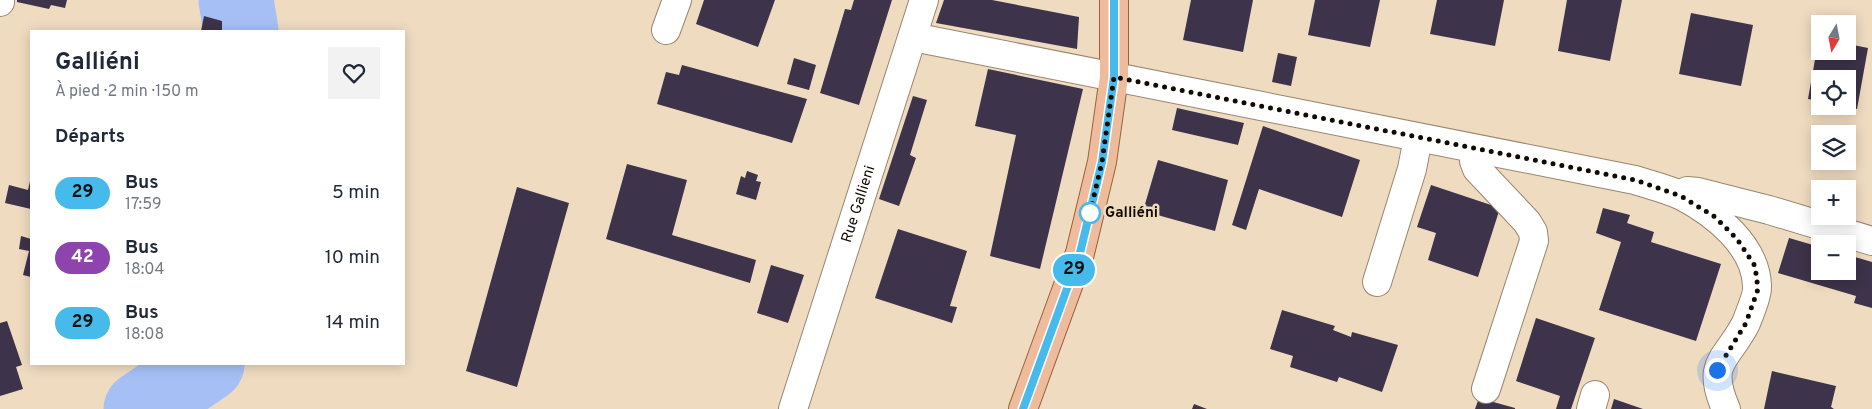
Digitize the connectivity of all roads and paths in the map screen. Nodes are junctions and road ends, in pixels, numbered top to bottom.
1 (677, 0) edge
2 (924, 0) edge
3 (1114, 0) edge
4 (666, 30) dead end
5 (912, 38) junction
6 (1114, 77) junction
7 (1418, 138) junction
8 (1476, 149) junction
9 (1681, 196) junction
10 (1872, 241) edge
11 (1377, 282) dead end
12 (1486, 389) dead end
13 (792, 409) edge
14 (1023, 409) edge
15 (1726, 409) edge

1 - 4 street
2 - 5 street, Rue Gallieni
3 - 6 main road
5 - 6 street
5 - 13 street, Rue Gallieni
6 - 7 street
6 - 14 main road
7 - 8 street
7 - 11 street
8 - 9 street
8 - 12 street
9 - 10 street
9 - 15 street

